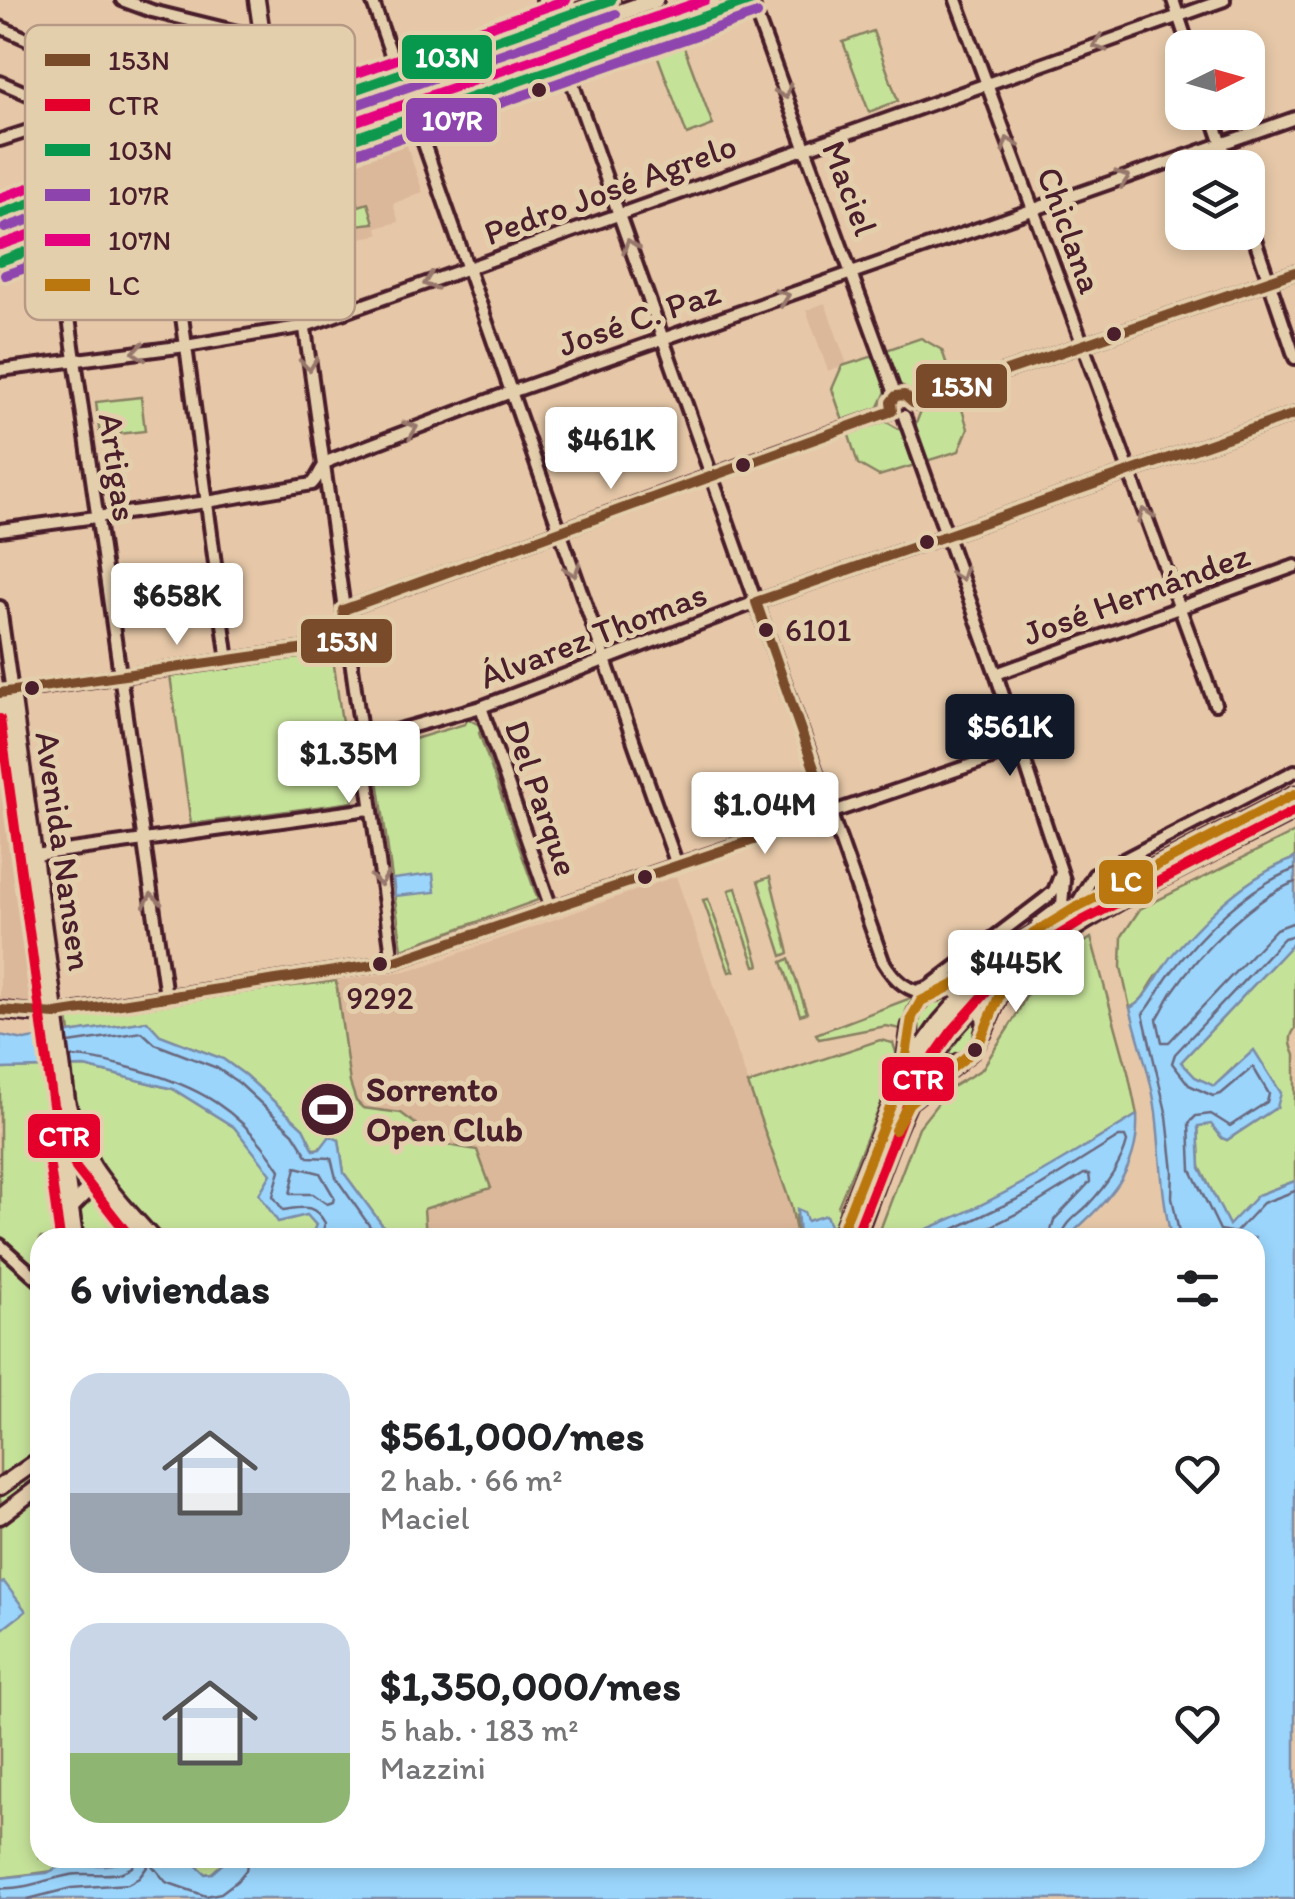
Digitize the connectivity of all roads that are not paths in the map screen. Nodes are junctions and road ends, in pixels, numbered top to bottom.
1 (122, 0) edge
2 (258, 0) edge
3 (372, 0) edge
4 (543, 0) edge
5 (611, 0) edge
6 (655, 0) edge
7 (712, 0) edge
8 (752, 0) edge
9 (956, 0) edge
10 (1173, 0) edge
11 (1224, 0) edge
12 (151, 6) edge
13 (1179, 16) junction
14 (217, 25) edge
15 (261, 25) edge
16 (0, 27) edge
17 (553, 28) junction
18 (1183, 30) edge
19 (25, 38) edge
20 (564, 59) junction
21 (398, 74) junction
22 (432, 79) junction
23 (0, 82) edge
24 (987, 84) junction
25 (368, 85) junction
26 (25, 93) edge
27 (355, 93) edge
28 (355, 110) edge
29 (418, 113) junction
30 (375, 117) junction
31 (1295, 118) edge
32 (355, 122) edge
33 (355, 126) edge
34 (1217, 130) edge
35 (25, 131) edge
36 (0, 140) edge
37 (1222, 144) junction
38 (804, 149) junction
39 (1224, 150) edge
40 (25, 205) edge
41 (1033, 210) junction
42 (0, 214) edge
43 (619, 215) junction
44 (25, 222) edge
45 (0, 230) edge
46 (25, 240) edge
47 (0, 248) edge
48 (1258, 250) edge
49 (25, 253) edge
50 (0, 261) edge
51 (467, 268) junction
52 (1295, 272) edge
53 (853, 273) junction
54 (1269, 282) junction
55 (355, 308) edge
56 (69, 320) edge
57 (183, 320) edge
58 (303, 320) edge
59 (321, 320) edge
60 (304, 326) junction
61 (663, 339) junction
62 (1083, 344) junction
63 (186, 346) junction
64 (1295, 358) edge
65 (75, 360) junction
66 (0, 370) edge
67 (511, 392) junction
68 (896, 396) junction
69 (912, 404) junction
70 (892, 410) junction
71 (1295, 414) edge
72 (904, 416) junction
73 (322, 467) junction
74 (1129, 472) junction
75 (710, 474) junction
76 (207, 502) junction
77 (98, 517) junction
78 (0, 530) edge
79 (560, 533) junction
80 (946, 536) junction
81 (1295, 566) edge
82 (756, 602) junction
83 (1178, 607) junction
84 (0, 608) edge
85 (342, 610) junction
86 (347, 644) junction
87 (228, 660) junction
88 (606, 662) junction
89 (996, 674) junction
90 (120, 676) junction
91 (6, 693) edge
92 (1216, 704) dead end
93 (481, 707) junction
94 (360, 741) junction
95 (1020, 748) junction
96 (1295, 770) edge
97 (1295, 794) edge
98 (369, 809) junction
99 (1295, 811) edge
100 (830, 814) junction
101 (144, 840) junction
102 (28, 856) junction
103 (677, 865) junction
104 (1062, 871) junction
105 (551, 908) junction
106 (1075, 908) junction
107 (1033, 934) junction
108 (392, 962) junction
109 (989, 967) junction
110 (1006, 980) junction
111 (926, 993) junction
112 (963, 994) junction
113 (166, 996) junction
114 (976, 1005) junction
115 (0, 1010) edge
116 (51, 1020) junction
117 (910, 1026) junction
118 (983, 1034) junction
119 (925, 1056) junction
120 (959, 1062) junction
121 (903, 1075) junction
122 (61, 1100) junction
123 (909, 1103) junction
124 (112, 1193) junction
125 (71, 1207) junction
126 (73, 1228) edge
127 (143, 1228) edge
128 (842, 1228) edge
129 (860, 1228) edge
130 (0, 1245) edge
131 (30, 1272) edge
132 (30, 1464) edge
133 (0, 1486) edge
134 (30, 1494) edge
135 (0, 1516) edge

1 - 12 street
2 - 15 main road
3 - 21 street
4 - 17 street
5 - 17 main road
6 - 17 main road
7 - 20 main road
8 - 20 main road
8 -> 38 street, Maciel
9 - 24 street, Chiclana
10 - 13 street
11 - 13 street, Pedro José Agrelo
12 - 14 street
13 - 18 street
13 -> 24 street, Pedro José Agrelo
16 - 19 street
17 - 20 street
17 - 21 main road
17 - 22 main road
20 - 29 main road
20 - 30 main road
20 - 43 street
21 - 25 main road
22 - 25 main road
22 - 28 main road
23 - 26 street
24 - 38 street, Pedro José Agrelo
41 -> 24 street, Chiclana
25 - 27 main road
29 - 30 main road
29 - 33 main road
29 - 51 street
30 - 32 main road
31 - 37 street, José C. Paz
34 - 37 street
35 - 36 street
37 - 39 street
41 -> 37 street, José C. Paz
38 - 43 street, Pedro José Agrelo
38 - 53 street, Maciel
40 - 42 main road
41 - 53 street, José C. Paz
41 - 62 street, Chiclana
43 - 51 street, Pedro José Agrelo
61 -> 43 street
44 - 45 main road
46 - 47 main road
48 - 54 street
49 - 50 main road
51 -> 55 street, Pedro José Agrelo
51 - 67 street
52 - 54 street
61 -> 53 street, José C. Paz
53 - 68 street, Maciel
54 - 62 street
54 - 64 street
56 - 65 street, Artigas
57 - 63 street
58 - 60 street
59 -> 60 street, Pedro José Agrelo
60 - 63 street, Pedro José Agrelo
60 -> 73 street
61 - 67 street, José C. Paz
61 - 75 street
62 - 69 street
62 - 74 street, Chiclana
63 -> 65 street, Pedro José Agrelo
63 - 76 street
65 - 66 street, Pedro José Agrelo
65 - 77 street, Artigas
73 -> 67 street, José C. Paz
67 - 79 street
68 - 69 street
68 - 70 street
69 - 72 street
70 - 72 street
70 - 75 street
71 - 74 street, Álvarez Thomas
72 - 80 street
73 - 76 street, José C. Paz
73 - 85 street
74 - 80 street, Álvarez Thomas
83 -> 74 street, Chiclana
75 - 79 street
75 - 82 street
76 - 77 street, José C. Paz
76 - 87 street
77 - 78 street, José C. Paz
77 - 90 street, Artigas
79 - 85 street
79 -> 88 street
80 - 82 street, Álvarez Thomas
80 -> 89 street
81 - 83 street, José Hernández
82 - 88 street, Álvarez Thomas
82 - 100 street
83 - 89 street, José Hernández
83 - 92 street, Chiclana
84 - 91 street
85 - 86 street
86 - 87 street
86 - 94 street
87 - 90 street
88 - 93 street, Álvarez Thomas
88 - 103 street
89 - 95 street
90 - 91 street
90 - 101 street, Artigas
91 - 102 main road, Avenida Nansen
93 - 94 street, Álvarez Thomas
93 - 105 street, Del Parque
94 - 98 street
95 - 100 street
95 - 104 street
96 - 106 street
97 - 106 main road
98 - 101 street
98 -> 108 street
99 - 110 main road
100 - 103 street
100 - 111 street
101 - 102 street
113 -> 101 street, Artigas
102 - 116 main road, Avenida Nansen
103 - 105 street
104 - 107 street
104 - 111 street
105 - 108 street
106 - 107 main road
107 - 109 main road
108 - 113 street
109 - 111 main road
109 - 112 main road
110 - 114 main road
110 - 118 main road
111 - 112 street
111 - 117 street
112 - 114 street
112 - 119 main road
113 - 116 street
114 - 118 street
114 - 119 main road
115 - 116 main road
116 - 122 main road, Avenida Nansen
117 - 119 street
117 - 121 main road
118 - 120 street
119 - 120 street
119 - 121 main road
119 - 123 main road
120 - 123 main road
121 - 128 main road
122 - 124 main road, Avenida Nansen
122 - 125 main road, Avenida Nansen
123 - 129 main road
124 - 125 main road
124 - 127 main road, Avenida Nansen
125 - 126 main road, Avenida Nansen
130 - 131 street
132 - 133 main road
134 - 135 main road

